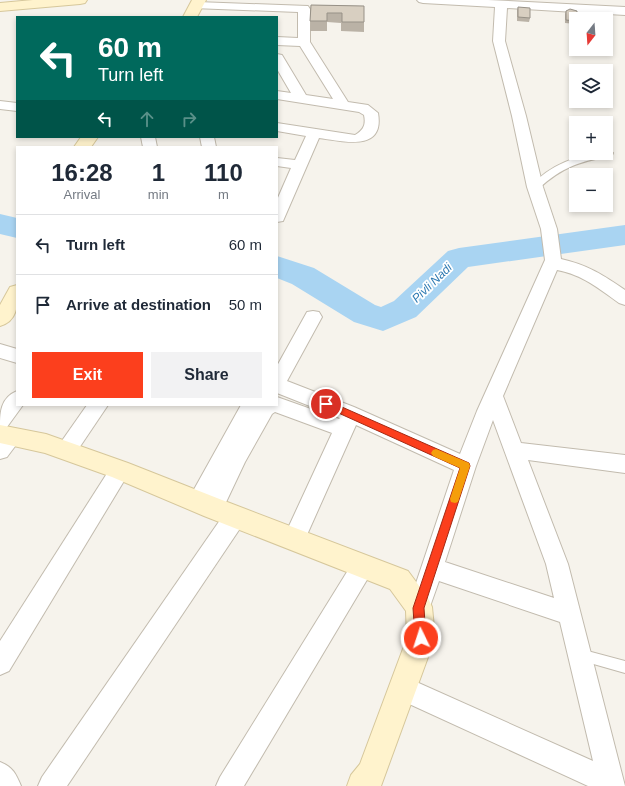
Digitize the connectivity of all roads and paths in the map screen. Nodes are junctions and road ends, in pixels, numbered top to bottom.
1 (80, 0) edge
2 (423, 0) edge
3 (501, 5) junction
4 (0, 7) edge
5 (195, 8) edge
6 (625, 11) edge
7 (278, 41) edge
8 (304, 42) junction
9 (278, 60) edge
10 (278, 95) edge
11 (301, 98) junction
12 (343, 104) junction
13 (278, 127) edge
14 (314, 133) junction
15 (89, 138) edge
16 (83, 146) edge
17 (584, 160) edge
18 (278, 162) edge
19 (299, 165) junction
20 (534, 187) junction
21 (278, 215) edge
22 (553, 262) junction
23 (16, 294) edge
24 (625, 299) edge
25 (313, 317) dead end
26 (0, 319) edge
27 (0, 351) edge
28 (16, 356) edge
29 (278, 382) edge
30 (278, 385) edge
31 (494, 396) junction
32 (16, 402) edge
33 (278, 405) edge
34 (87, 406) edge
35 (97, 406) edge
36 (251, 406) edge
37 (270, 406) edge
38 (348, 422) junction
39 (3, 436) edge
40 (62, 450) junction
41 (514, 450) junction
42 (625, 464) edge
43 (466, 466) junction
44 (120, 470) junction
45 (215, 509) junction
46 (294, 540) junction
47 (363, 566) junction
48 (432, 568) junction
49 (419, 608) junction
50 (569, 614) junction
51 (580, 655) junction
52 (0, 663) edge
53 (625, 667) edge
54 (403, 688) junction
55 (0, 775) edge
56 (612, 784) edge
57 (8, 786) edge
58 (51, 786) edge
59 (229, 786) edge
60 (362, 786) edge

1 - 4 street
2 - 3 street
3 - 6 street
3 - 20 street
5 - 8 street
7 - 8 street
8 - 12 street
9 - 11 street
10 - 11 street
11 - 12 street
12 - 14 street
13 - 14 street
14 - 19 street
15 - 16 street
17 - 20 lane
18 - 19 street
19 - 21 street
20 - 22 street
22 - 24 street
22 - 31 street
23 - 26 street
25 - 29 street
27 - 28 street
30 - 38 street
31 - 41 street
31 - 43 street
32 - 39 street
33 - 38 street
34 - 40 street
35 - 40 street
36 - 45 street
37 - 45 street
38 - 43 street
38 - 46 street
39 - 40 street
40 - 44 street
41 - 42 street
41 - 50 street
43 - 48 street
44 - 45 street
44 - 52 street
45 - 46 street
45 - 58 street
46 - 47 street
47 - 49 street
47 - 59 street
48 - 49 street
48 - 50 street
49 - 54 street
50 - 51 street
51 - 53 lane
51 - 56 street
54 - 56 street
54 - 60 street
55 - 57 street

